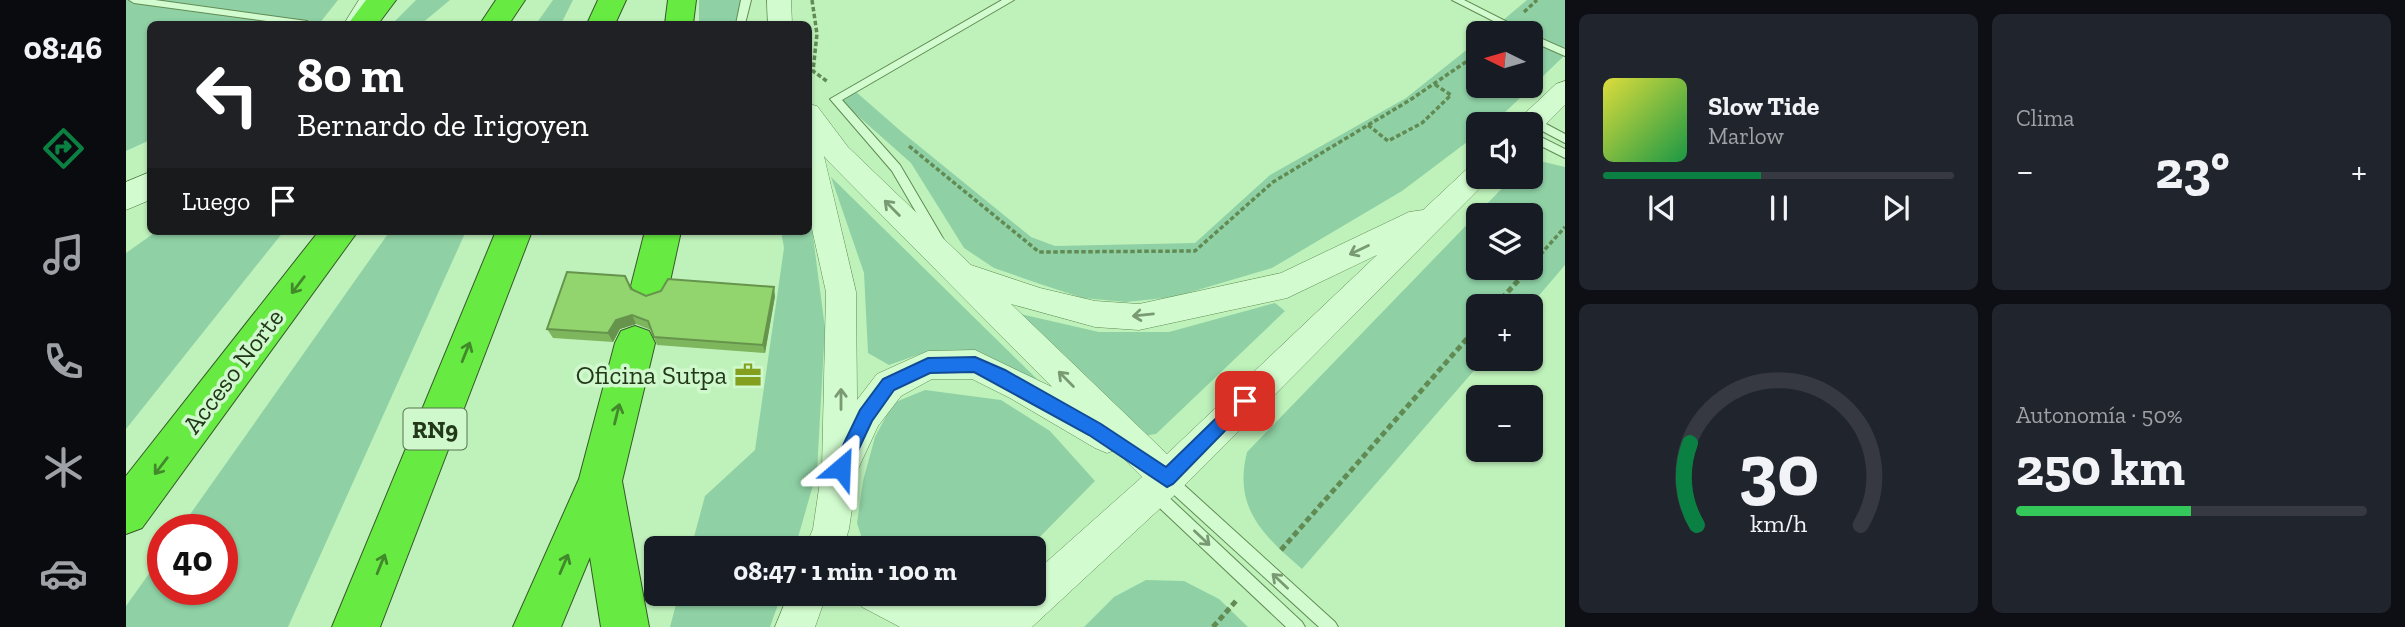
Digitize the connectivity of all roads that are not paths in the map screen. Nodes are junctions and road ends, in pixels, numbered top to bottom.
1 (134, 0) edge
2 (511, 0) edge
3 (612, 0) edge
4 (682, 0) edge
5 (746, 0) edge
6 (779, 0) edge
7 (1009, 0) edge
8 (1457, 0) edge
9 (381, 1) edge
10 (285, 21) edge
11 (362, 21) edge
12 (370, 21) edge
13 (496, 21) edge
14 (602, 21) edge
15 (680, 21) edge
16 (741, 21) edge
17 (780, 21) edge
18 (1500, 21) edge
19 (1544, 43) edge
20 (1565, 53) edge
21 (1565, 90) edge
22 (1543, 114) edge
23 (812, 118) edge
24 (1543, 131) edge
25 (1543, 137) edge
26 (1565, 139) edge
27 (1565, 154) edge
28 (812, 162) edge
29 (147, 186) edge
30 (1466, 186) edge
31 (126, 197) edge
32 (1442, 209) junction
33 (337, 235) edge
34 (512, 235) edge
35 (662, 235) edge
36 (958, 273) junction
37 (650, 286) dead end
38 (635, 343) dead end
39 (841, 468) junction
40 (600, 481) junction
41 (1159, 485) junction
42 (126, 512) edge
43 (833, 536) edge
44 (803, 606) edge
45 (899, 606) edge
46 (1006, 623) edge
47 (356, 627) edge
48 (537, 627) edge
49 (625, 627) edge
50 (795, 627) edge
51 (1297, 627) edge
52 (1330, 627) edge

1 - 10 lane
2 - 13 highway
3 - 14 highway
4 - 15 highway
5 - 16 lane
6 - 17 street
7 - 36 lane
8 - 18 lane
9 - 11 highway
9 - 12 lane
19 - 20 lane
21 - 22 street
36 -> 23 street
24 - 26 lane
25 - 27 lane
39 -> 28 street
29 - 31 main road
30 - 32 street
32 -> 36 street
32 - 41 street
33 -> 42 highway, Acceso Norte
47 -> 34 highway, RN9
35 - 37 highway
41 -> 36 street
40 -> 38 highway
39 - 41 street
39 - 43 street
48 -> 40 highway
40 - 49 highway
41 - 46 street
41 -> 51 lane
52 -> 41 lane
44 - 50 street
45 - 46 street

